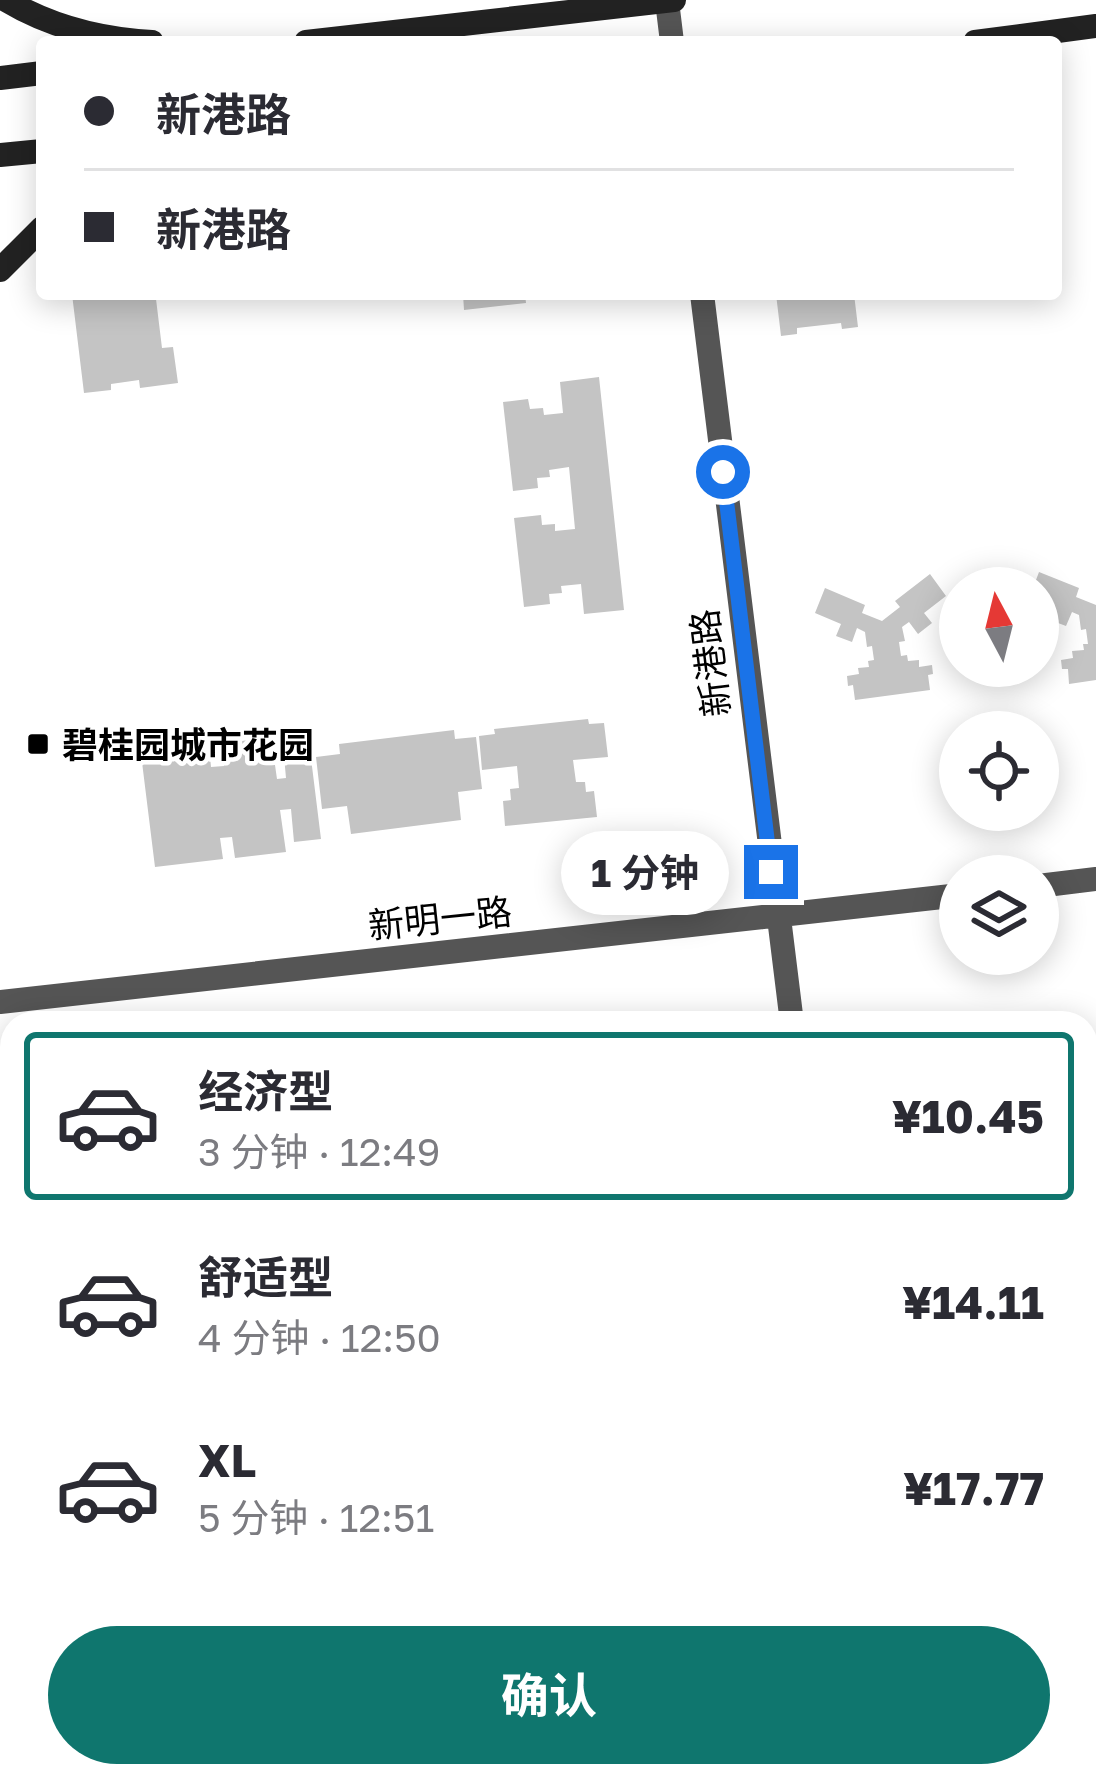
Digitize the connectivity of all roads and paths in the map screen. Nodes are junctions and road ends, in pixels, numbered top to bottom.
1 (6, 0) edge
2 (671, 0) edge
3 (514, 9) edge
4 (1096, 26) edge
5 (102, 36) edge
6 (344, 36) edge
7 (672, 36) edge
8 (1020, 36) edge
9 (36, 74) edge
10 (0, 78) edge
11 (36, 152) edge
12 (0, 155) edge
13 (36, 234) edge
14 (0, 270) edge
15 (703, 300) edge
16 (1096, 879) edge
17 (1059, 883) edge
18 (939, 898) edge
19 (776, 917) junction
20 (0, 1002) edge
21 (790, 1011) edge

1 - 5 main road
2 - 3 main road
2 - 7 street
3 - 6 main road
4 - 8 main road
9 - 10 main road
11 - 12 main road
13 - 14 main road
15 - 19 street, 新港路
16 - 17 street
18 - 19 street, 新明一路
19 - 20 street, 新明一路
19 - 21 street, 新港路

